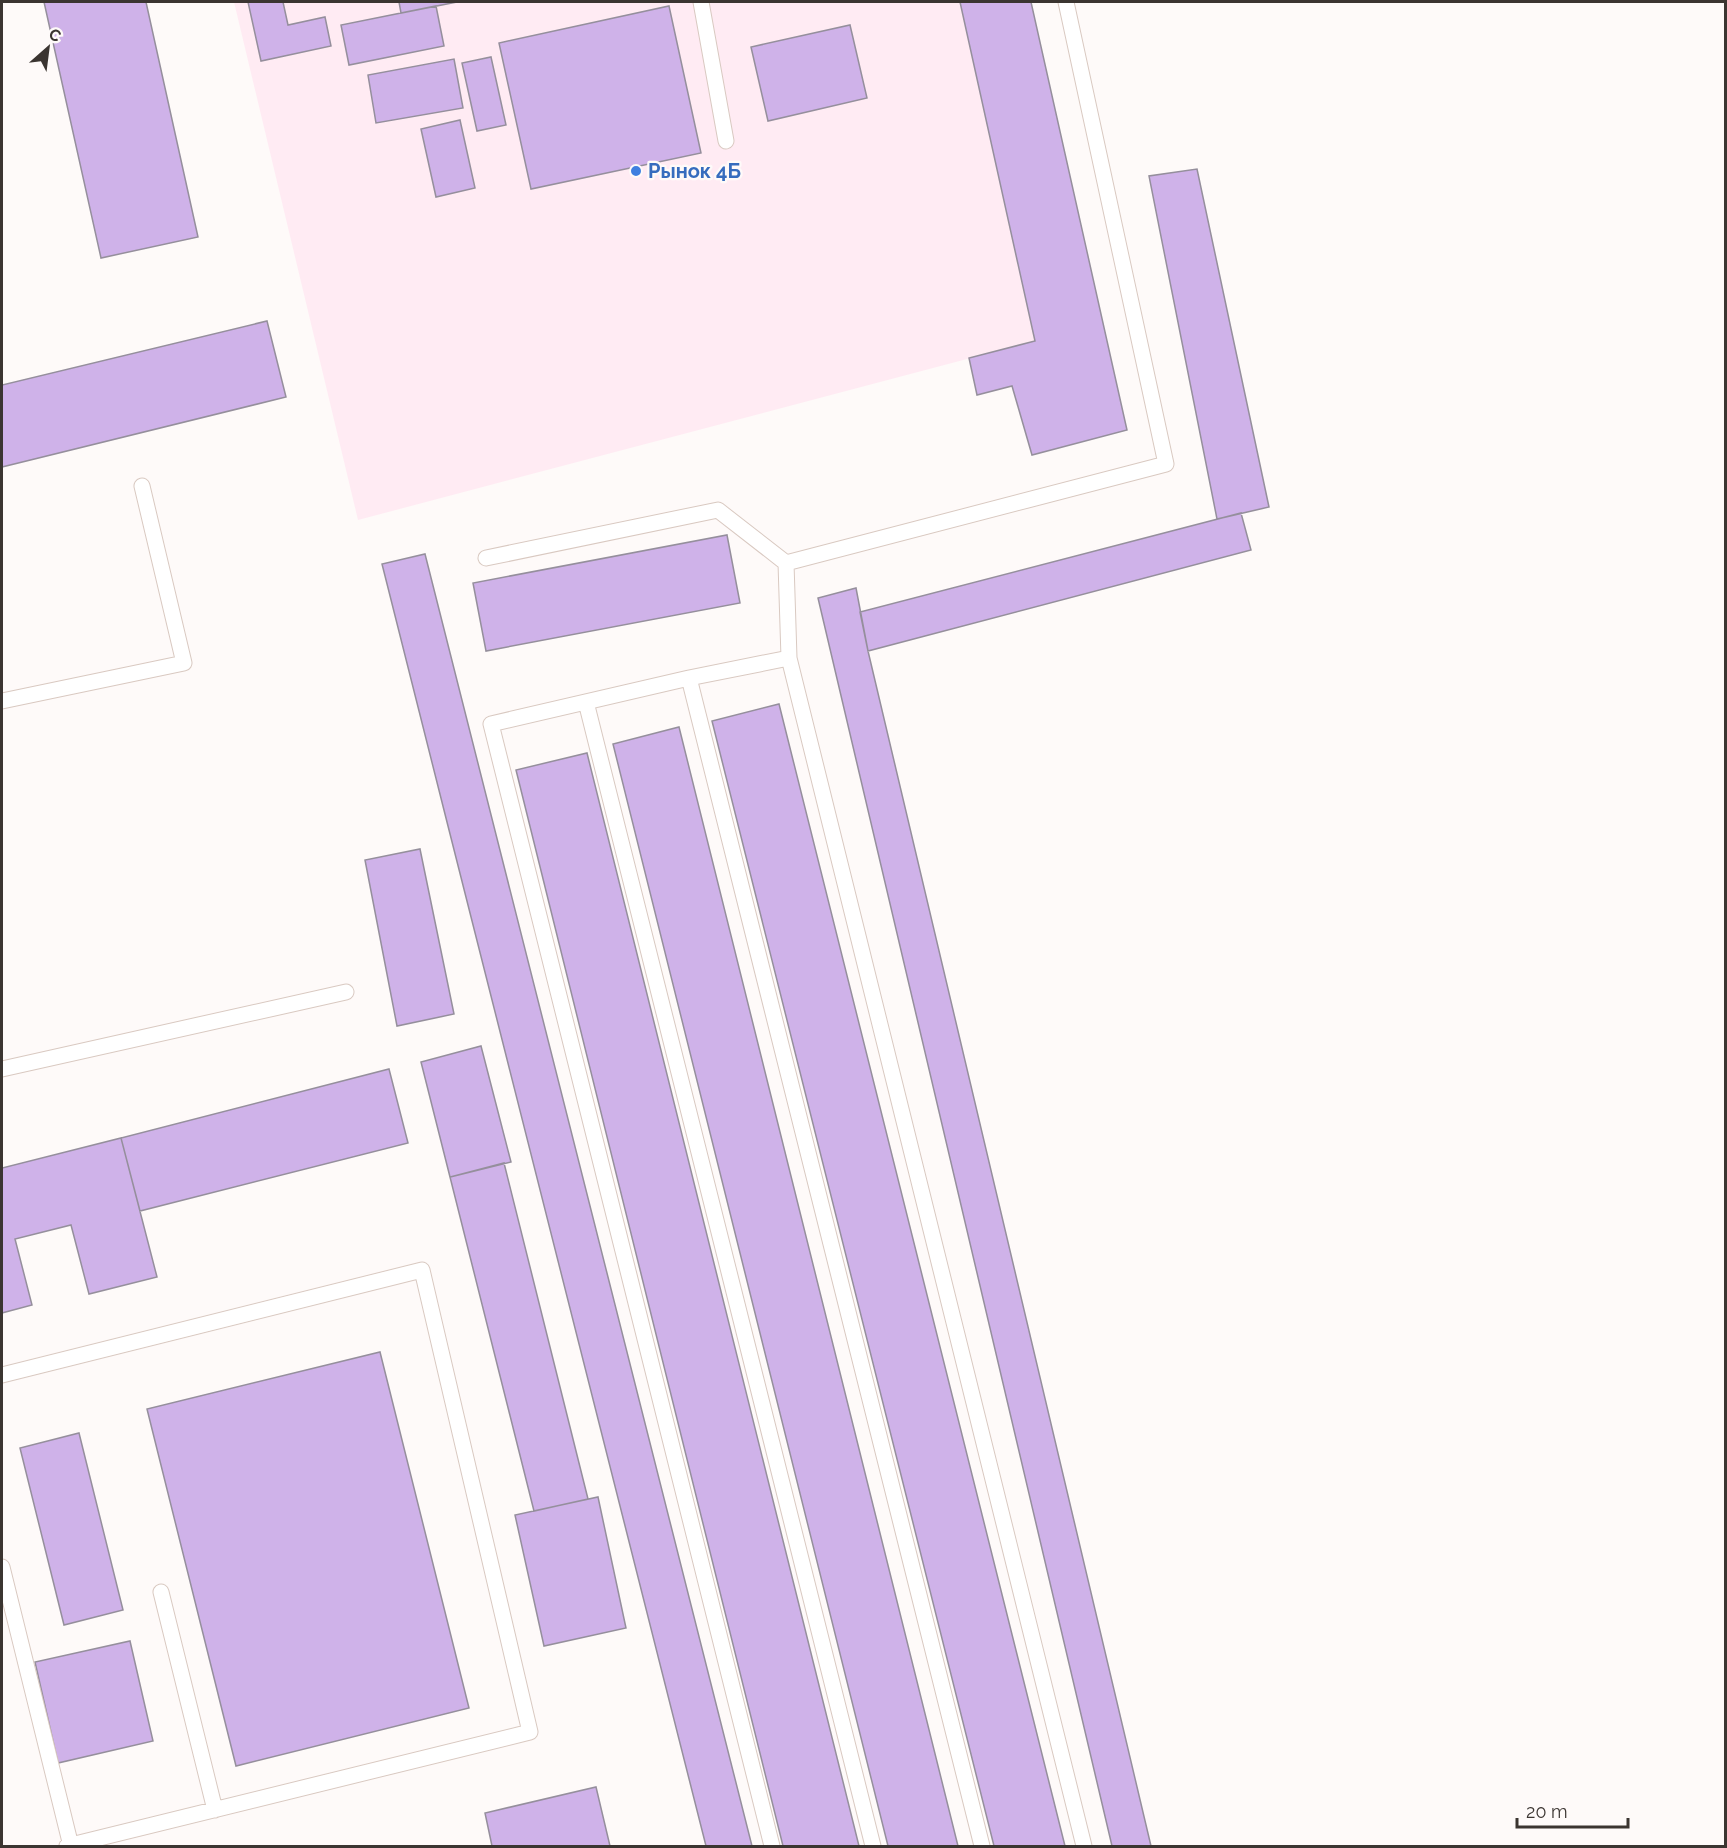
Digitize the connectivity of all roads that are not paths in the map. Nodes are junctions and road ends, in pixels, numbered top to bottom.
1 (701, 2) edge
2 (1066, 2) edge
3 (726, 141) dead end
4 (142, 486) dead end
5 (486, 558) dead end
6 (786, 563) junction
7 (789, 658) junction
8 (689, 678) junction
9 (2, 701) edge
10 (586, 702) junction
11 (346, 992) dead end
12 (2, 1069) edge
13 (2, 1375) edge
14 (2, 1567) edge
15 (161, 1592) dead end
16 (215, 1810) junction
17 (69, 1846) edge
18 (772, 1846) edge
19 (873, 1846) edge
20 (982, 1846) edge
21 (1084, 1846) edge

1 - 3 lane
2 - 6 lane
4 - 9 lane
5 - 6 lane
6 - 7 lane
7 - 8 lane
7 - 21 lane
8 - 10 lane
8 - 20 lane
10 - 18 lane
10 - 19 lane
11 - 12 lane
13 - 16 lane
14 - 17 lane
15 - 16 lane
16 - 17 lane

